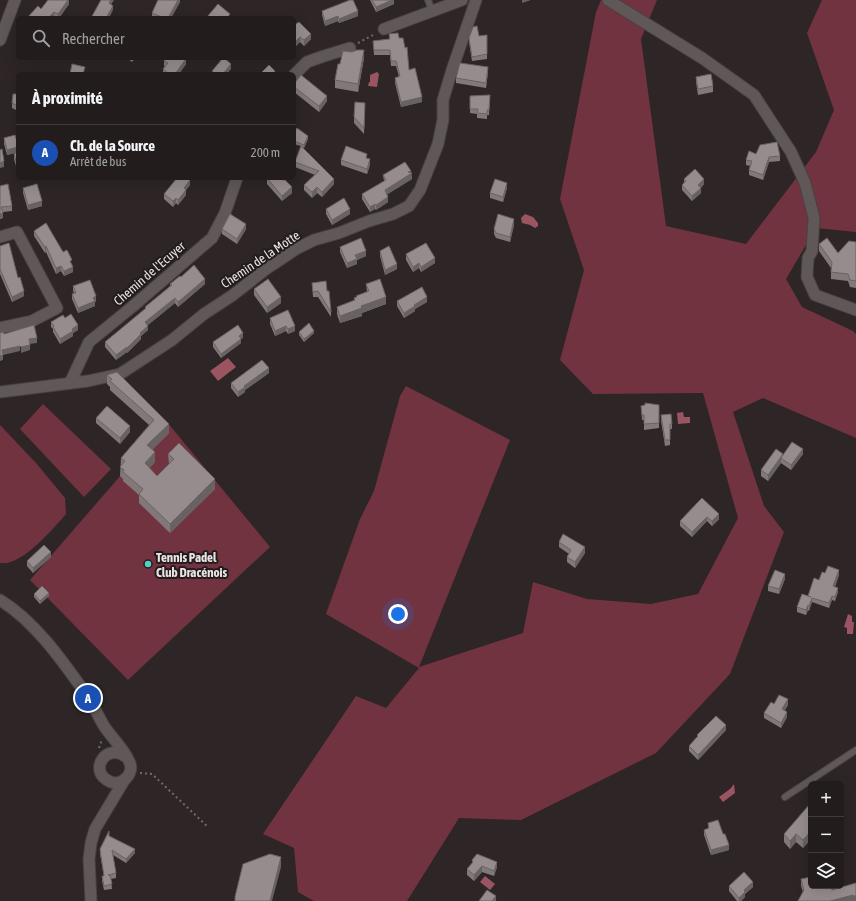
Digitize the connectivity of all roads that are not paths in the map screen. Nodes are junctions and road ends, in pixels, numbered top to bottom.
1 (15, 0) edge
2 (428, 0) edge
3 (462, 0) edge
4 (476, 0) edge
5 (608, 0) edge
6 (432, 11) junction
7 (384, 29) road end
8 (0, 40) edge
9 (350, 48) road end
10 (296, 74) edge
11 (236, 180) edge
12 (0, 237) edge
13 (856, 310) edge
14 (0, 328) edge
15 (70, 383) junction
16 (0, 392) edge
17 (0, 600) edge
18 (102, 730) junction
19 (856, 750) edge
20 (101, 755) junction
21 (126, 757) junction
22 (125, 779) junction
23 (106, 780) junction
24 (785, 797) dead end
25 (110, 804) junction
26 (91, 901) edge

1 - 8 street
2 - 6 lane
3 - 6 street
4 - 15 street, Chemin de la Motte
5 - 13 street
6 - 7 street
9 - 10 street
11 - 15 street, Chemin de l'Ecuyer
12 - 14 street
15 - 16 street, Chemin de la Motte
17 - 18 street
18 - 20 street
18 - 21 street
19 - 24 lane
20 - 21 street
20 - 23 street
21 - 22 street
22 - 23 street
22 - 25 street
23 - 25 street
25 - 26 street

